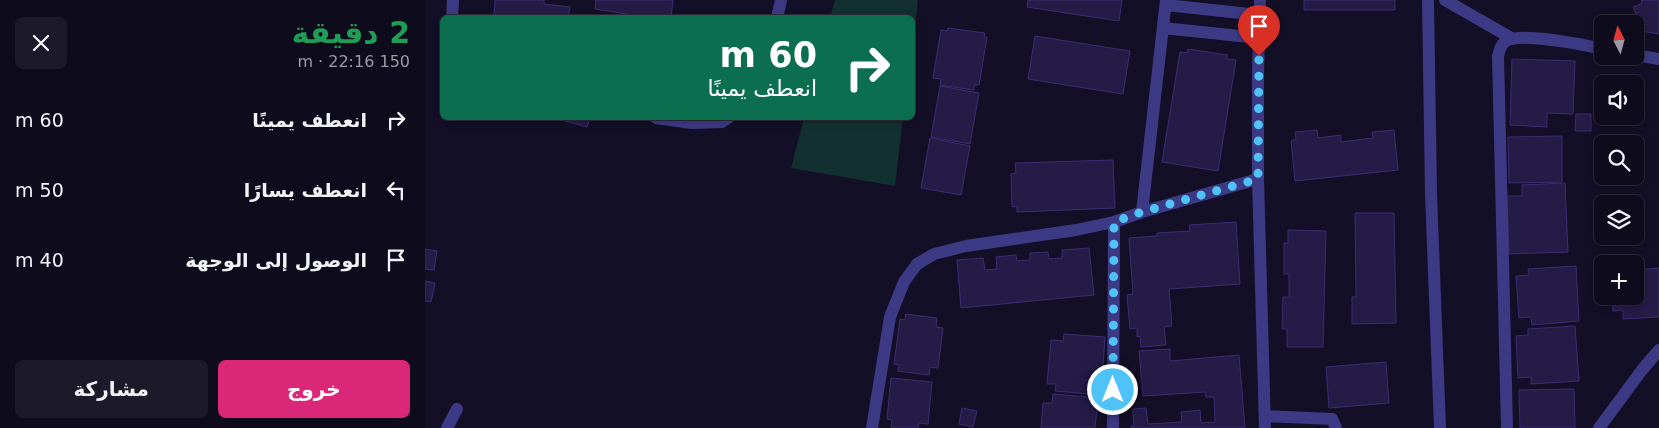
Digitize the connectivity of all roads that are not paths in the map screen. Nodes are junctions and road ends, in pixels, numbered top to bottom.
1 (453, 0) edge
2 (781, 0) edge
3 (1261, 0) edge
4 (1428, 0) edge
5 (1445, 0) edge
6 (1166, 3) edge
7 (452, 15) edge
8 (778, 15) edge
9 (1259, 15) junction
10 (1163, 28) junction
11 (1259, 38) junction
12 (1513, 39) junction
13 (1594, 47) edge
14 (1644, 57) edge
15 (1659, 60) edge
16 (670, 120) edge
17 (726, 120) edge
18 (1258, 179) junction
19 (1142, 212) junction
20 (1114, 222) junction
21 (1659, 350) edge
22 (457, 409) dead end
23 (1265, 422) edge
24 (447, 428) edge
25 (872, 428) edge
26 (1113, 428) edge
27 (1336, 428) edge
28 (1440, 428) edge
29 (1507, 428) edge
30 (1599, 428) edge

1 - 7 street
2 - 8 street
3 - 9 street
4 - 28 street
5 - 12 street
6 - 9 street
6 - 10 street
9 - 11 street
10 - 11 street
10 - 19 street
11 - 18 street
12 - 13 street
12 - 29 street
14 - 15 street
16 - 17 street
18 - 19 street
18 - 23 street
19 - 20 street
20 - 25 street
20 - 26 street
21 - 30 street
22 - 24 street
23 - 27 street

